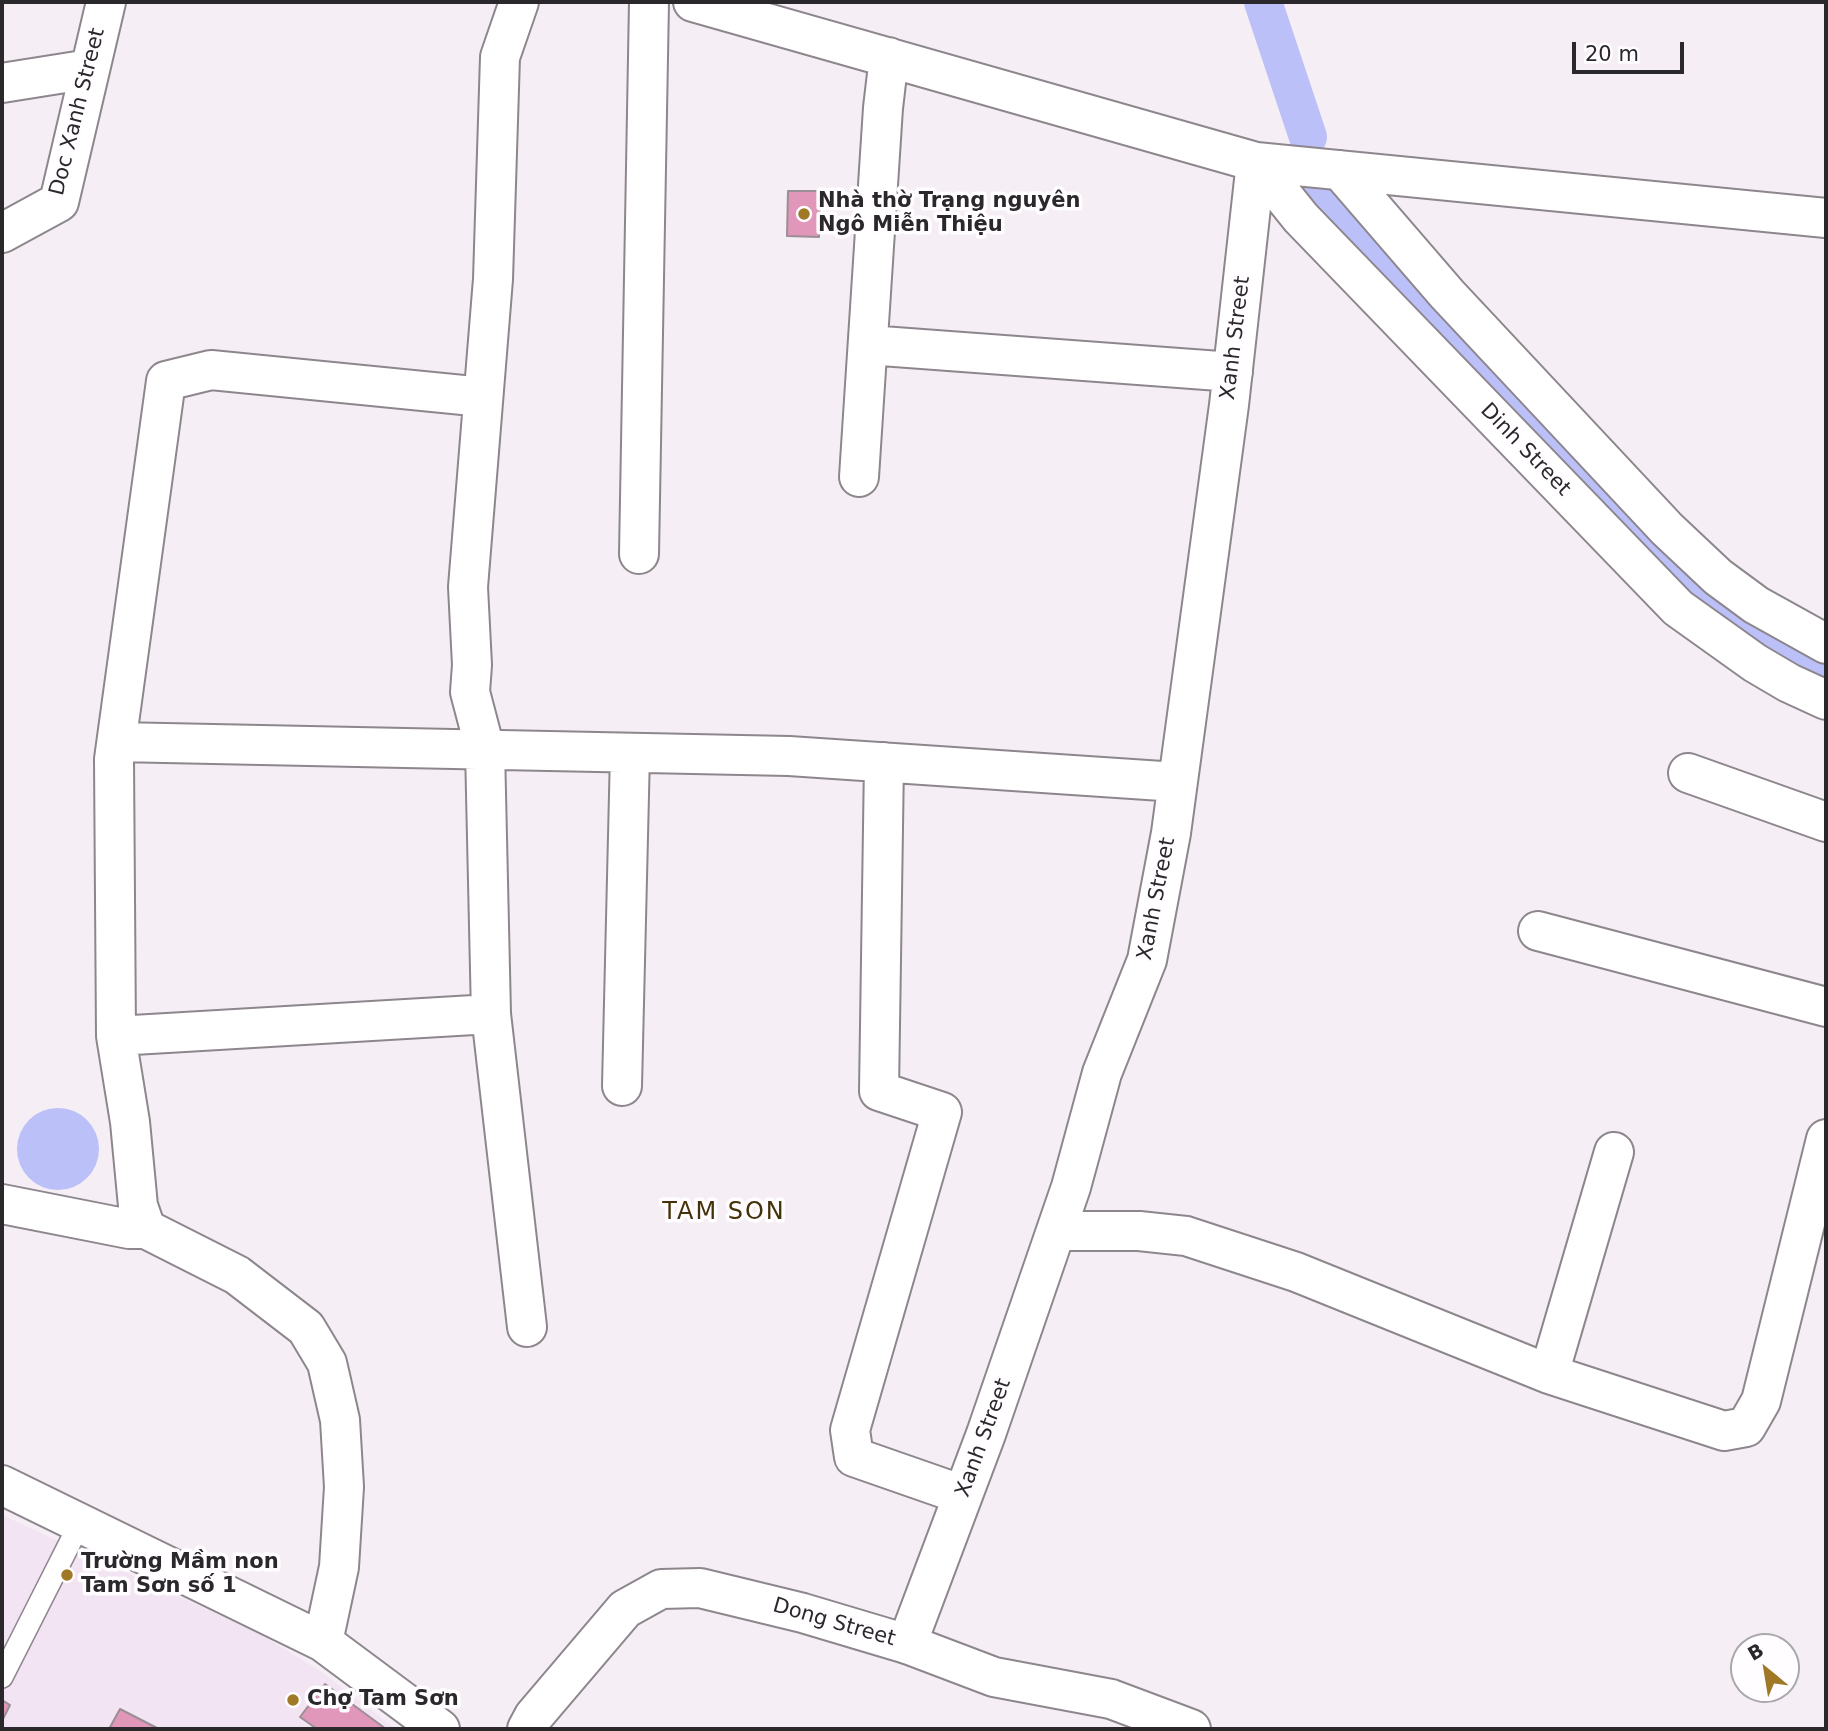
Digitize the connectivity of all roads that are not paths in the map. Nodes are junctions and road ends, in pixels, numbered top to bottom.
1 (106, 2) edge
2 (519, 2) edge
3 (649, 2) edge
4 (693, 2) edge
5 (889, 57) junction
6 (90, 69) junction
7 (2, 83) edge
8 (1256, 162) junction
9 (1340, 170) junction
10 (1826, 218) edge
11 (2, 233) edge
12 (868, 345) junction
13 (1233, 372) junction
14 (483, 397) junction
15 (859, 477) dead end
16 (639, 554) dead end
17 (1826, 644) edge
18 (1826, 700) edge
19 (117, 742) junction
20 (485, 749) junction
21 (630, 753) junction
22 (884, 762) junction
23 (1688, 773) dead end
24 (1177, 782) junction
25 (1826, 822) edge
26 (1538, 931) dead end
27 (1826, 1006) edge
28 (491, 1014) junction
29 (116, 1037) junction
30 (622, 1086) dead end
31 (1826, 1139) edge
32 (1614, 1152) dead end
33 (2, 1204) edge
34 (146, 1229) junction
35 (1056, 1231) junction
36 (527, 1327) dead end
37 (1549, 1374) junction
38 (2, 1485) edge
39 (964, 1495) junction
40 (80, 1523) junction
41 (323, 1642) junction
42 (907, 1644) junction
43 (2, 1677) edge
44 (440, 1729) edge
45 (527, 1729) edge
46 (1191, 1729) edge

1 - 6 street, Doc Xanh Street
2 - 14 street
3 - 16 street
4 - 5 street
5 - 8 street
5 - 12 street
6 - 7 street
6 - 11 street, Doc Xanh Street
8 - 9 street
8 - 13 street, Xanh Street
8 - 18 street, Dinh Street
9 - 10 street
9 - 17 street
12 - 13 street
12 - 15 street
13 - 24 street, Xanh Street
14 - 19 street
14 - 20 street
19 - 20 street
19 - 29 street
20 - 21 street
20 - 28 street
21 - 22 street
21 - 30 street
22 - 24 street
22 - 39 street
23 - 25 street
24 - 35 street, Xanh Street
26 - 27 street
28 - 29 street
28 - 36 street
29 - 34 street
31 - 37 street
32 - 37 street
33 - 34 street
34 - 41 street
35 - 37 street
35 - 39 street, Xanh Street
38 - 40 street
39 - 42 street, Xanh Street
40 - 41 street
40 - 43 lane
41 - 44 street
42 - 45 street, Dong Street
42 - 46 street, Dong Street

